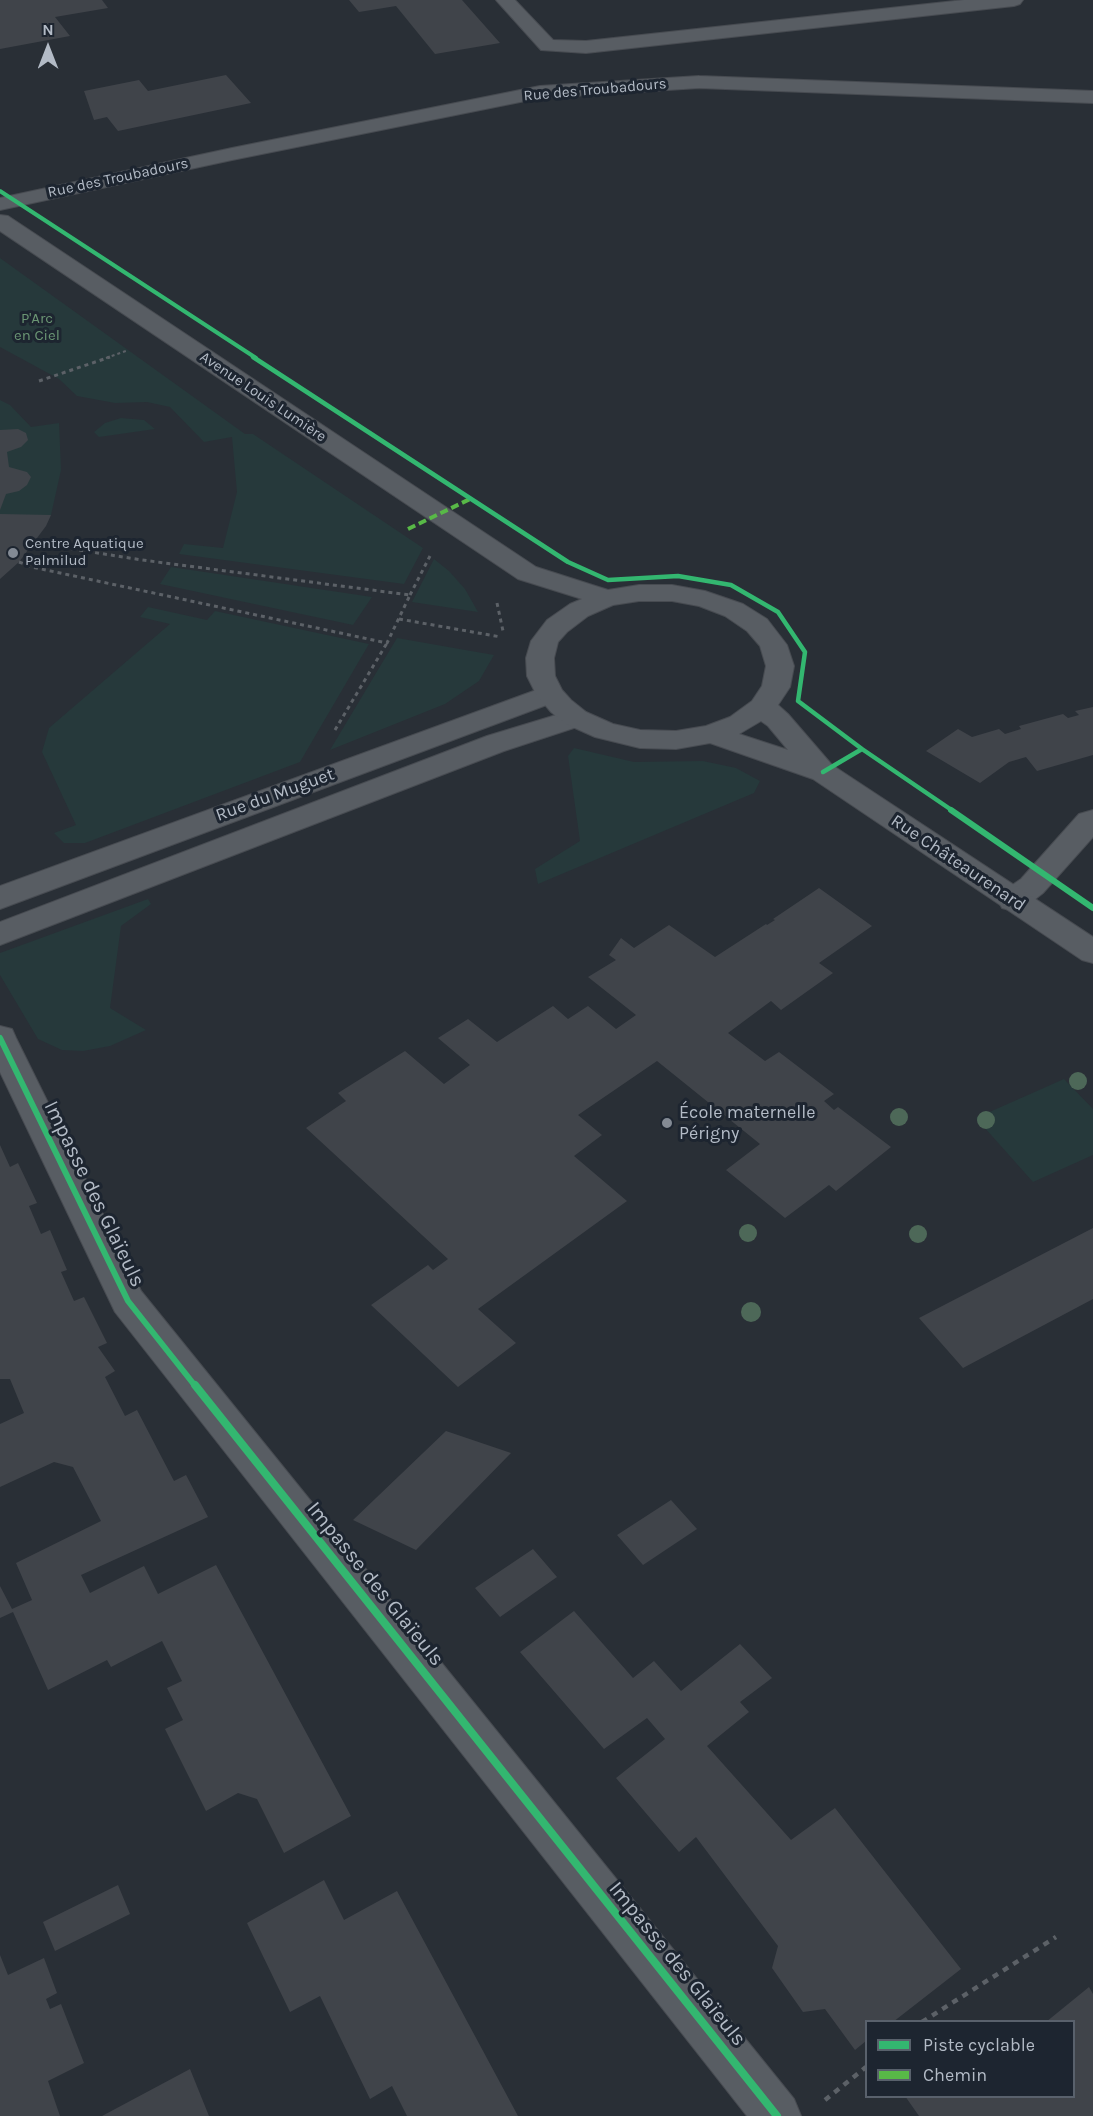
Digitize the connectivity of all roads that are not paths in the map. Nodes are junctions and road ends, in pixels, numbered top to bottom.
1 (504, 0) edge
2 (1014, 0) edge
3 (1093, 97) edge
4 (0, 204) edge
5 (0, 221) edge
6 (527, 573) junction
7 (607, 598) junction
8 (557, 626) junction
9 (550, 694) junction
10 (762, 707) junction
11 (576, 718) junction
12 (711, 734) junction
13 (823, 772) junction
14 (1093, 820) edge
15 (0, 898) edge
16 (1013, 900) junction
17 (0, 934) edge
18 (1093, 952) edge
19 (0, 1038) edge
20 (777, 2116) edge

1 - 2 street
3 - 4 street, Rue des Troubadours
5 - 6 street, Avenue Louis Lumière
6 - 7 street, Avenue Louis Lumière
6 - 8 street, Avenue Louis Lumière
7 - 8 street
7 - 10 street
8 - 9 street
9 - 11 street
9 - 15 street, Rue du Muguet
10 - 12 street
10 - 13 street, Rue Châteaurenard
11 - 12 street
11 - 17 street
12 - 13 street, Rue Châteaurenard
13 - 16 street, Rue Châteaurenard
14 - 16 street
16 - 18 street, Rue Châteaurenard
19 - 20 street, Impasse des Glaïeuls

